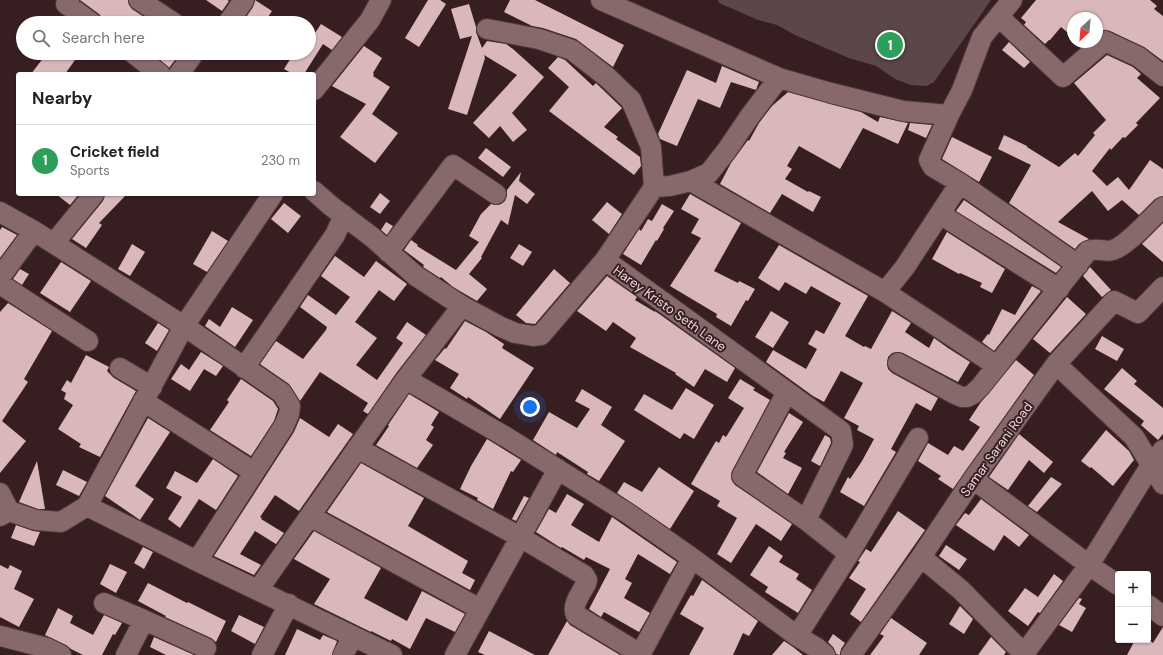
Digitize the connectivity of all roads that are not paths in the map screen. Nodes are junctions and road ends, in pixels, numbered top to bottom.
1 (69, 0) edge
2 (139, 0) edge
3 (244, 0) edge
4 (381, 0) edge
5 (601, 0) edge
6 (1012, 0) edge
7 (82, 16) edge
8 (163, 16) edge
9 (233, 16) edge
10 (1000, 17) junction
11 (487, 29) dead end
12 (142, 60) edge
13 (189, 60) edge
14 (157, 72) edge
15 (180, 72) edge
16 (1163, 76) edge
17 (779, 78) junction
18 (316, 88) edge
19 (949, 115) junction
20 (691, 181) junction
21 (960, 183) junction
22 (654, 186) junction
23 (316, 193) edge
24 (496, 194) dead end
25 (92, 196) edge
26 (272, 196) edge
27 (1163, 206) edge
28 (0, 212) edge
29 (940, 214) junction
30 (344, 216) junction
31 (34, 231) junction
32 (54, 243) junction
33 (388, 252) junction
34 (604, 260) junction
35 (1078, 265) junction
36 (0, 277) edge
37 (0, 284) edge
38 (1163, 287) edge
39 (1059, 289) junction
40 (885, 292) junction
41 (462, 306) junction
42 (184, 326) junction
43 (88, 341) dead end
44 (898, 363) dead end
45 (1056, 364) junction
46 (997, 366) junction
47 (120, 368) dead end
48 (244, 368) junction
49 (406, 379) junction
50 (786, 392) junction
51 (148, 394) junction
52 (918, 438) dead end
53 (357, 448) junction
54 (1157, 458) edge
55 (558, 469) junction
56 (254, 472) junction
57 (973, 479) junction
58 (1163, 484) edge
59 (0, 493) edge
60 (87, 506) junction
61 (4, 514) edge
62 (310, 516) junction
63 (806, 520) junction
64 (520, 537) junction
65 (849, 554) junction
66 (921, 557) junction
67 (692, 558) junction
68 (197, 561) junction
69 (1089, 565) junction
70 (1115, 583) edge
71 (258, 590) junction
72 (104, 602) dead end
73 (289, 604) junction
74 (1151, 607) edge
75 (480, 609) junction
76 (1163, 616) edge
77 (144, 620) junction
78 (0, 636) edge
79 (353, 636) junction
80 (797, 636) junction
81 (206, 648) dead end
82 (818, 653) edge
83 (61, 655) edge
84 (126, 655) edge
85 (262, 655) edge
86 (343, 655) edge
87 (392, 655) edge
88 (455, 655) edge
89 (641, 655) edge
90 (851, 655) edge
91 (1024, 655) edge

1 - 7 street
2 - 8 street
3 - 9 street
4 - 18 street
5 - 17 street
6 - 10 street
10 - 16 street
10 - 19 street
11 - 22 street
12 - 14 street
13 - 15 street
17 - 19 street
17 - 20 street
19 - 21 street
20 - 22 street
20 - 40 street
21 - 29 street
21 - 35 street
22 - 34 street, Harey Kristo Seth Lane
23 - 30 street
24 - 33 street
25 - 32 street
26 - 42 street
27 - 35 street
28 - 31 street
29 - 39 street
29 - 40 street
30 - 33 street
30 - 48 street
31 - 32 street
31 - 36 street
32 - 42 street
33 - 41 street
34 - 41 street
34 - 50 street, Harey Kristo Seth Lane
35 - 39 street
37 - 43 street
38 - 45 street, Samar Sarani Road
39 - 46 street
40 - 46 street
41 - 49 street
42 - 48 street
42 - 51 street
44 - 46 street
45 - 54 street
45 - 57 street, Samar Sarani Road
47 - 51 street
48 - 56 street
49 - 53 street
49 - 55 street
50 - 63 street, Harey Kristo Seth Lane
50 - 63 street
51 - 56 street
51 - 60 street
52 - 65 street
53 - 62 street
53 - 64 street
54 - 58 street
54 - 69 street
55 - 64 street
55 - 67 street
56 - 68 street
57 - 66 street, Samar Sarani Road
57 - 69 street
59 - 61 street
60 - 61 street
60 - 68 street
62 - 71 street
62 - 75 street
63 - 65 street
64 - 75 street
64 - 89 street
65 - 80 street
66 - 90 street, Samar Sarani Road
66 - 91 street
67 - 80 street
67 - 89 street
68 - 71 street
69 - 70 street
69 - 91 street
71 - 73 street
72 - 77 street
73 - 79 street
73 - 85 street
74 - 76 street
75 - 88 street
77 - 81 street
77 - 84 street
78 - 83 street
79 - 86 street
79 - 87 street
80 - 82 street

